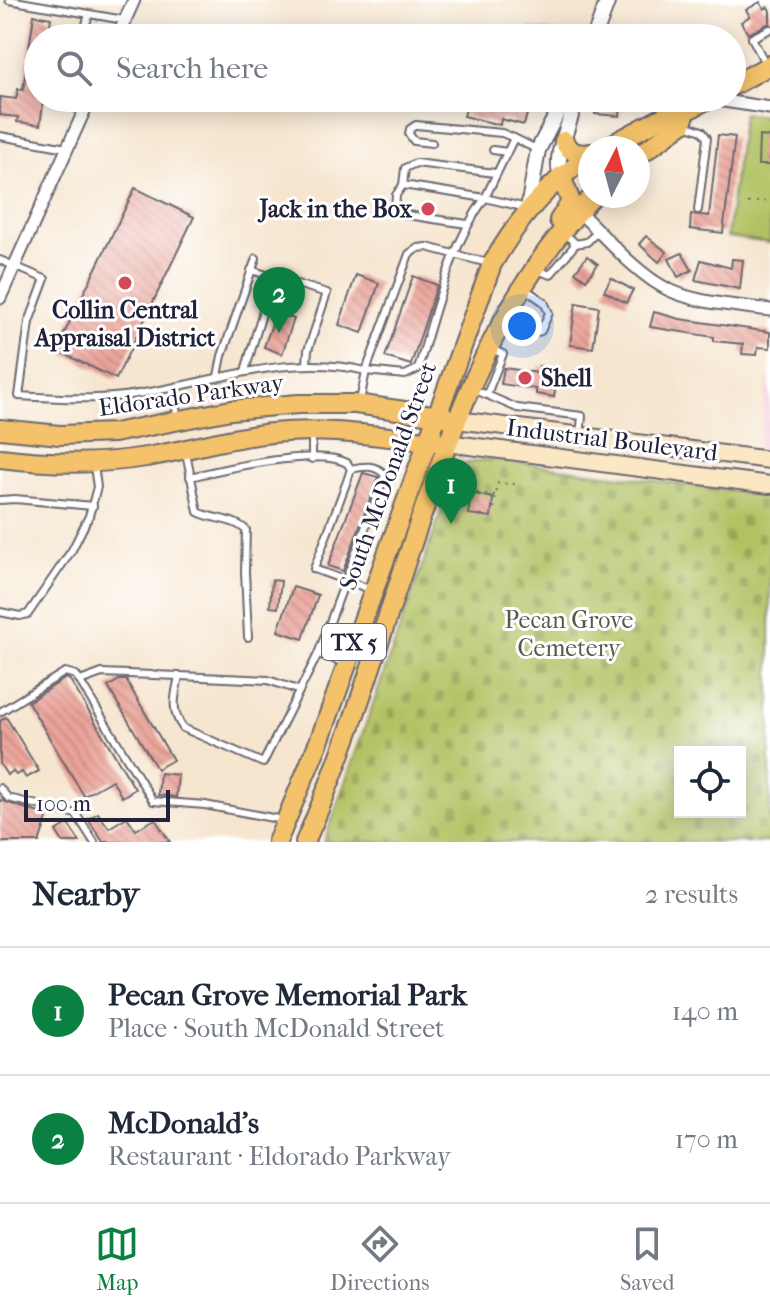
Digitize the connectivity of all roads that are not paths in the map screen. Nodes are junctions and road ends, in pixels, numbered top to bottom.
1 (9, 0) edge
2 (134, 0) edge
3 (608, 0) edge
4 (29, 2) edge
5 (89, 14) junction
6 (125, 21) junction
7 (86, 24) edge
8 (124, 24) edge
9 (599, 24) edge
10 (770, 29) edge
11 (769, 66) edge
12 (746, 78) edge
13 (746, 104) edge
14 (770, 108) edge
15 (84, 112) edge
16 (558, 112) edge
17 (571, 112) edge
18 (691, 112) edge
19 (684, 118) junction
20 (0, 136) edge
21 (628, 136) edge
22 (514, 138) junction
23 (564, 141) junction
24 (432, 143) dead end
25 (650, 146) edge
26 (67, 148) junction
27 (493, 150) dead end
28 (538, 150) junction
29 (507, 152) junction
30 (578, 153) edge
31 (578, 164) edge
32 (495, 173) junction
33 (561, 176) junction
34 (403, 185) junction
35 (485, 198) junction
36 (581, 208) edge
37 (528, 209) junction
38 (698, 210) dead end
39 (578, 211) junction
40 (467, 224) junction
41 (599, 231) junction
42 (510, 234) junction
43 (568, 238) junction
44 (454, 254) junction
45 (256, 258) dead end
46 (0, 260) edge
47 (492, 264) junction
48 (13, 265) junction
49 (251, 270) junction
50 (273, 277) junction
51 (519, 291) junction
52 (0, 298) edge
53 (770, 310) edge
54 (497, 329) junction
55 (307, 364) junction
56 (245, 371) junction
57 (366, 371) junction
58 (218, 376) junction
59 (172, 388) junction
60 (479, 391) junction
61 (360, 405) junction
62 (517, 408) junction
63 (436, 414) junction
64 (457, 420) junction
65 (179, 422) junction
66 (515, 427) junction
67 (0, 429) edge
68 (312, 431) junction
69 (580, 436) junction
70 (427, 441) junction
71 (447, 443) junction
72 (185, 449) junction
73 (0, 458) edge
74 (312, 459) junction
75 (770, 460) edge
76 (93, 463) junction
77 (351, 469) junction
78 (190, 477) junction
79 (770, 485) edge
80 (0, 500) edge
81 (93, 506) junction
82 (396, 525) junction
83 (416, 528) junction
84 (345, 581) junction
85 (373, 590) junction
86 (394, 597) junction
87 (0, 612) edge
88 (248, 637) dead end
89 (318, 654) junction
90 (347, 663) junction
91 (179, 676) junction
92 (80, 681) junction
93 (298, 690) junction
94 (0, 712) edge
95 (0, 788) edge
96 (287, 820) junction
97 (94, 842) edge
98 (277, 842) edge
99 (305, 842) edge

1 - 4 lane
2 - 6 street
3 - 9 street
4 - 5 lane
5 - 6 lane
5 - 7 lane
6 - 8 street
10 - 11 lane
11 - 12 main road
13 - 14 street
15 - 26 street
16 - 28 street
17 - 23 street
18 - 19 main road
19 - 21 main road
19 - 25 main road
19 - 38 lane
20 - 26 lane
22 - 24 lane
22 - 28 lane
22 - 29 lane
23 - 30 main road
23 - 33 street
26 - 48 street
27 - 29 lane
28 - 37 street
29 - 32 lane
31 - 33 main road, South McDonald Street / TX 5
32 - 34 lane
32 - 35 lane
33 - 37 main road, South McDonald Street / TX 5
33 - 51 main road
34 - 35 lane
34 - 40 lane
35 - 37 lane
35 - 40 lane
36 - 39 main road, South McDonald Street / TX 5
37 - 42 main road, South McDonald Street / TX 5
39 - 41 street
39 - 43 main road, South McDonald Street / TX 5
40 - 44 lane
41 - 43 lane
41 - 53 street
42 - 47 main road, South McDonald Street / TX 5
42 - 51 main road
43 - 51 main road, South McDonald Street / TX 5
44 - 47 lane
44 - 57 lane
44 - 57 lane
45 - 49 lane
46 - 48 lane
47 - 63 main road, South McDonald Street / TX 5
48 - 52 street
48 - 59 lane
49 - 50 lane
49 - 58 lane
50 - 55 lane
50 - 56 lane
51 - 54 main road, South McDonald Street / TX 5
51 - 54 lane
54 - 60 main road, South McDonald Street / TX 5
55 - 56 lane
55 - 57 lane
56 - 58 lane
57 - 61 lane
58 - 59 lane
59 - 65 lane
60 - 62 lane
60 - 64 main road, South McDonald Street / TX 5
61 - 63 main road, Eldorado Parkway
61 - 65 main road, Eldorado Parkway
62 - 66 lane
62 - 69 lane
63 - 64 main road, Eldorado Parkway
63 - 70 main road, South McDonald Street / TX 5
64 - 66 main road, Industrial Boulevard
64 - 71 main road, South McDonald Street / TX 5
65 - 67 main road, Eldorado Parkway
65 - 72 main road
66 - 69 main road, Industrial Boulevard
68 - 70 main road, Eldorado Parkway
68 - 72 main road, Eldorado Parkway
68 - 74 lane
69 - 75 main road, Industrial Boulevard
70 - 71 main road, Eldorado Parkway
70 - 82 main road, South McDonald Street / TX 5
71 - 79 main road, Industrial Boulevard
71 - 83 main road, South McDonald Street / TX 5
72 - 76 main road, Eldorado Parkway
72 - 78 lane
73 - 76 main road, Eldorado Parkway
74 - 77 lane
74 - 78 lane
76 - 81 lane
77 - 84 lane
77 - 84 lane
78 - 88 lane
80 - 81 lane
81 - 87 lane
82 - 83 main road
82 - 85 main road, South McDonald Street / TX 5
83 - 86 main road, South McDonald Street / TX 5
84 - 85 lane
84 - 89 lane
85 - 86 main road
85 - 90 main road, South McDonald Street / TX 5
86 - 99 main road, South McDonald Street / TX 5
89 - 90 lane
89 - 93 lane
90 - 96 main road, South McDonald Street / TX 5
91 - 92 lane
91 - 93 lane
91 - 93 lane
92 - 94 lane
92 - 96 lane
95 - 97 lane
96 - 98 main road, South McDonald Street / TX 5

